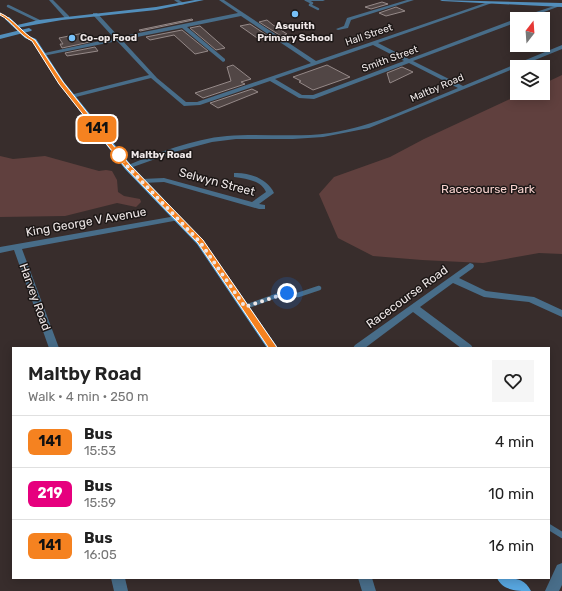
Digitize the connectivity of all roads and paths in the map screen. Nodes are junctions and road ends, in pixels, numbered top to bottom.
1 (176, 0) edge
2 (202, 0) edge
3 (221, 0) edge
4 (306, 0) edge
5 (323, 0) edge
6 (412, 0) edge
7 (442, 0) edge
8 (54, 1) edge
9 (490, 2) junction
10 (182, 4) junction
11 (560, 5) edge
12 (8, 6) dead end
13 (318, 8) dead end
14 (540, 12) edge
15 (95, 14) junction
16 (242, 14) junction
17 (0, 15) edge
18 (67, 17) junction
19 (39, 21) junction
20 (510, 23) edge
21 (183, 26) junction
22 (23, 28) junction
23 (352, 32) dead end
24 (0, 36) edge
25 (118, 39) junction
26 (373, 43) junction
27 (562, 47) edge
28 (43, 54) junction
29 (223, 60) dead end
30 (411, 61) junction
31 (316, 64) junction
32 (153, 76) junction
33 (271, 79) junction
34 (463, 88) junction
35 (72, 96) junction
36 (128, 167) junction
37 (237, 175) dead end
38 (142, 181) junction
39 (176, 218) junction
40 (17, 247) junction
41 (0, 250) edge
42 (470, 266) dead end
43 (453, 279) junction
44 (318, 288) dead end
45 (245, 307) junction
46 (414, 308) junction
47 (562, 314) edge
48 (54, 347) edge
49 (271, 347) edge
50 (359, 347) edge
51 (467, 347) edge
52 (550, 528) edge
53 (562, 535) edge
54 (562, 570) edge
55 (118, 579) edge
56 (365, 579) edge
57 (505, 579) edge
58 (121, 591) edge
59 (369, 591) edge
60 (523, 591) edge
61 (552, 591) edge

1 - 10 street
2 - 10 main road
3 - 16 street
4 - 5 street
4 - 13 lane
6 - 23 street
7 - 9 main road
8 - 18 street
9 - 11 main road
9 - 26 street, Hall Street
10 - 15 main road
11 - 14 street
12 - 19 lane
15 - 18 main road
15 - 25 street
16 - 21 street
16 - 31 street
17 - 22 main road
18 - 19 main road
19 - 22 main road
20 - 30 street, Smith Street
21 - 25 street
21 - 29 street
22 - 24 main road
22 - 28 main road
25 - 28 street
25 - 32 street
26 - 30 street
26 - 31 street, Hall Street
27 - 34 street, Maltby Road
28 - 35 main road
30 - 33 street, Smith Street
30 - 34 street
31 - 33 street, Hall Street
32 - 33 street, Hall Street
32 - 35 street
34 - 36 street, Maltby Road
35 - 36 main road
36 - 38 main road
37 - 38 street, Selwyn Street
38 - 39 main road
39 - 40 street, King George V Avenue
39 - 45 main road
40 - 41 street, King George V Avenue
40 - 48 street, Harvey Road
42 - 43 street, Racecourse Road
43 - 46 street, Racecourse Road
43 - 47 street
44 - 45 lane
45 - 49 main road
46 - 50 street, Racecourse Road
46 - 51 street
52 - 53 lane
54 - 61 street
55 - 58 street
56 - 59 street
57 - 60 main road

